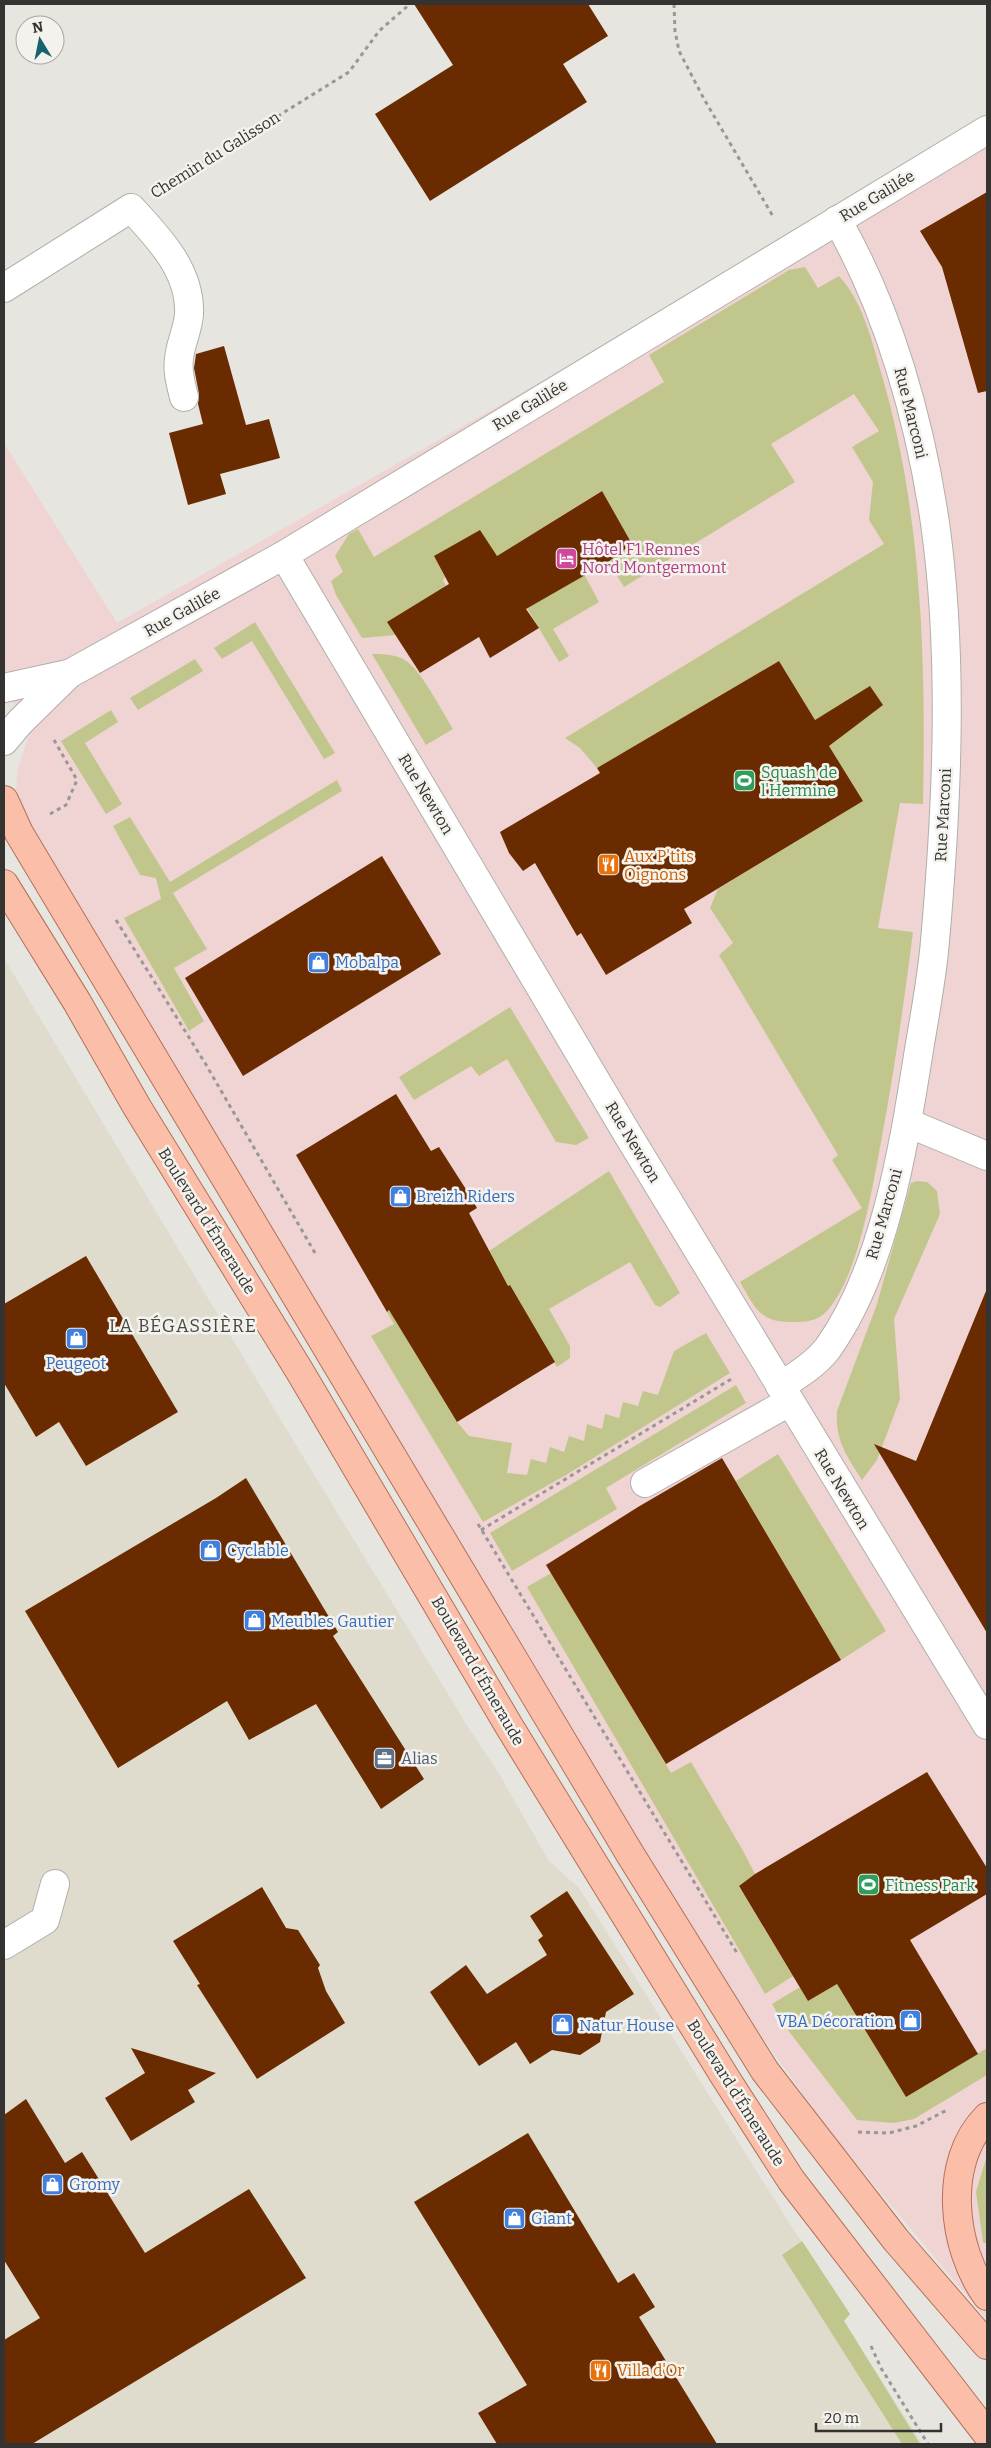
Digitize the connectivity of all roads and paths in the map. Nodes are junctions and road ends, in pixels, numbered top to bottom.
1 (410, 4) edge
2 (674, 4) edge
3 (987, 130) edge
4 (131, 208) junction
5 (837, 220) junction
6 (791, 247) junction
7 (4, 288) edge
8 (184, 397) dead end
9 (284, 556) junction
10 (69, 674) junction
11 (4, 688) edge
12 (35, 707) junction
13 (4, 741) edge
14 (4, 800) edge
15 (53, 823) dead end
16 (4, 884) edge
17 (115, 918) dead end
18 (908, 1123) junction
19 (987, 1156) edge
20 (318, 1259) dead end
21 (764, 1358) junction
22 (785, 1394) junction
23 (645, 1483) dead end
24 (472, 1516) dead end
25 (482, 1530) junction
26 (987, 1726) edge
27 (55, 1884) dead end
28 (4, 1945) edge
29 (738, 1954) dead end
30 (984, 2120) edge
31 (856, 2132) junction
32 (863, 2140) dead end
33 (830, 2153) junction
34 (987, 2296) edge
35 (987, 2345) edge
36 (987, 2434) edge

1 - 4 path, Chemin du Galisson
2 - 6 path
3 - 5 street, Rue Galilée
4 - 7 street
4 - 8 street
5 - 6 street, Rue Galilée
5 - 18 street, Rue Marconi
6 - 9 street, Rue Galilée
9 - 10 street, Rue Galilée
9 - 21 street, Rue Newton
10 - 11 street, Rue Galilée
10 - 12 street, Rue Galilée
12 - 13 street, Rue Galilée
12 - 15 path
14 - 33 main road
16 - 36 main road, Boulevard d'Émeraude
17 - 20 path
18 - 19 street
18 - 22 street, Rue Marconi
21 - 22 street, Rue Newton
21 - 25 path
22 - 23 street, Rue Marconi
22 - 26 street, Rue Newton
24 - 25 path
25 - 29 path
27 - 28 street
30 - 31 path
30 - 34 main road
31 - 32 path
31 - 33 path
33 - 35 main road

